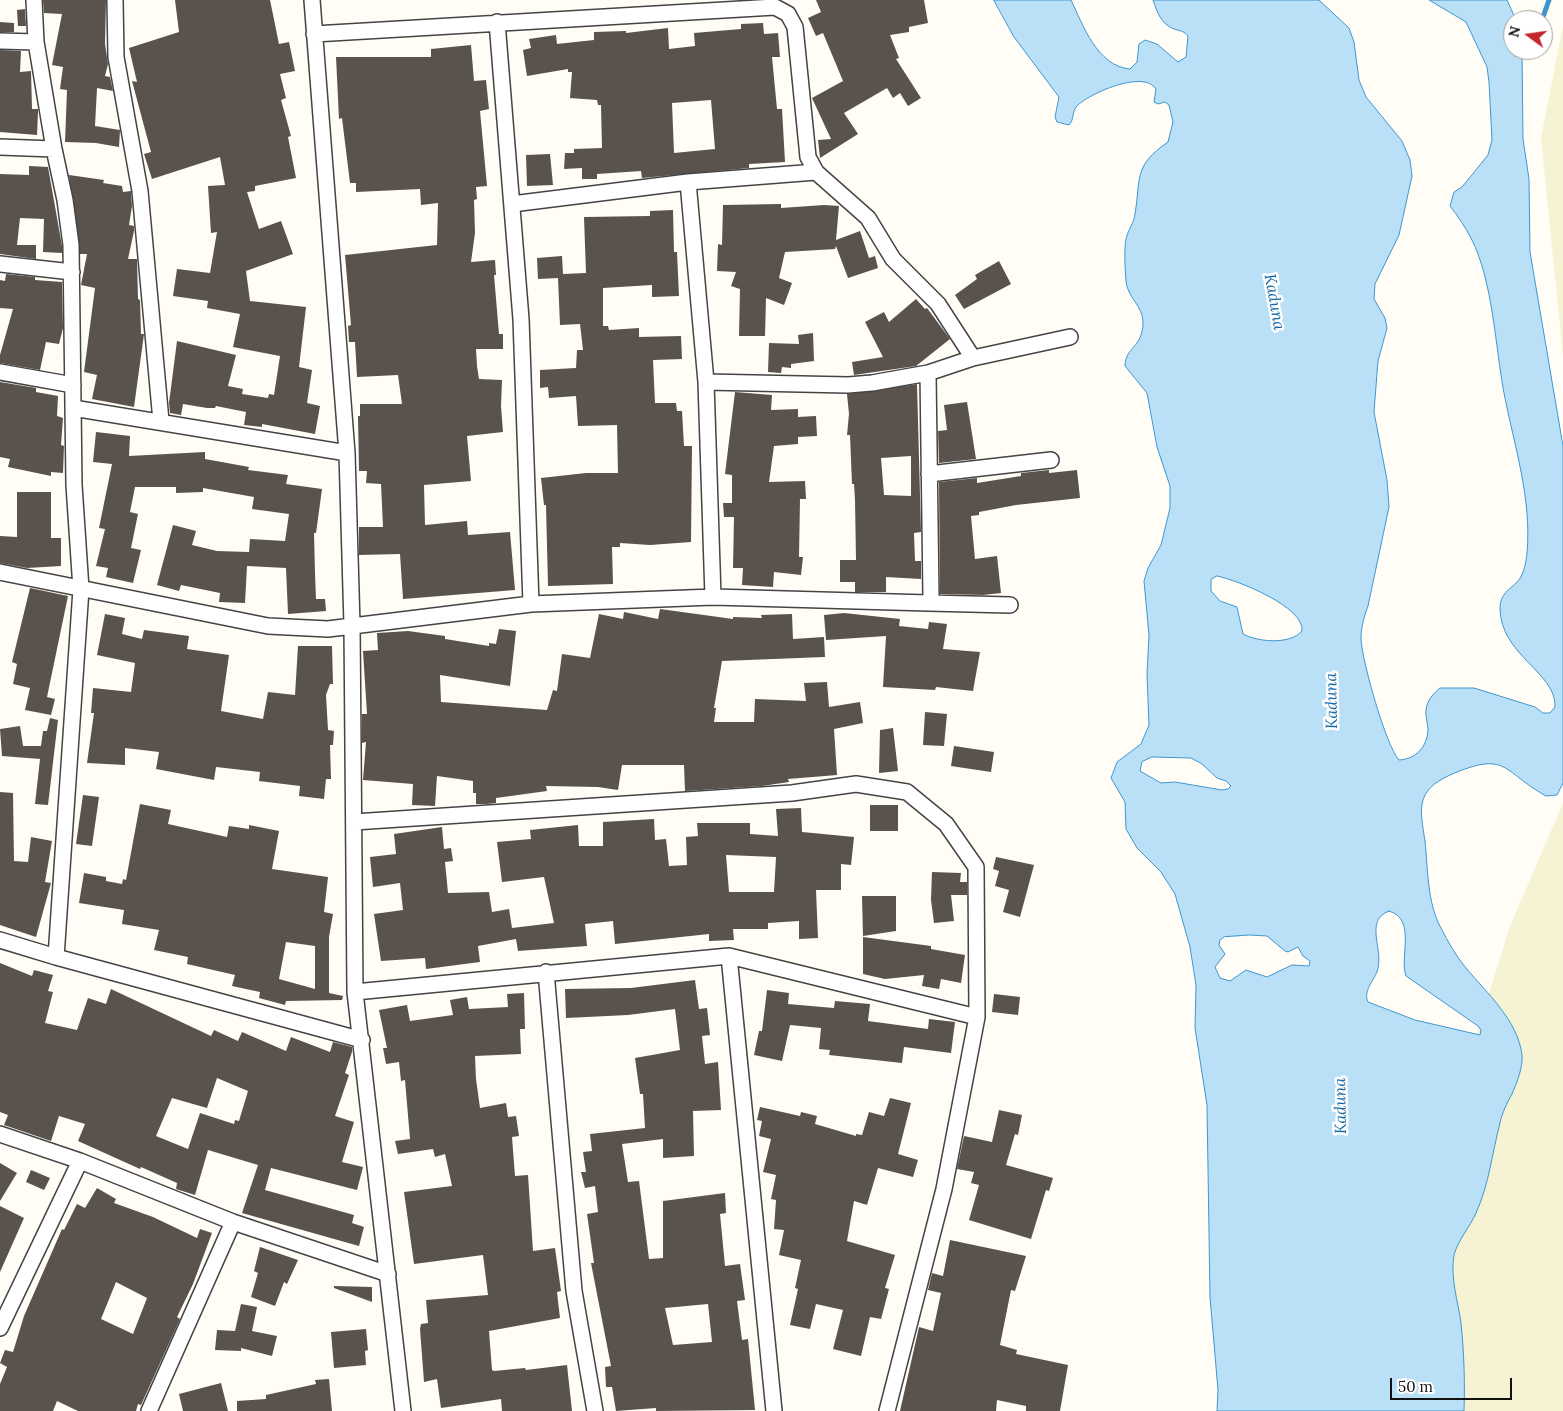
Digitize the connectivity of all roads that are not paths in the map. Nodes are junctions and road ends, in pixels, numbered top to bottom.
1 (34, 0) edge
2 (115, 0) edge
3 (312, 0) edge
4 (497, 22) junction
5 (314, 34) junction
6 (0, 41) edge
7 (36, 42) junction
8 (0, 147) edge
9 (54, 150) junction
10 (816, 172) junction
11 (688, 182) junction
12 (512, 204) junction
13 (0, 264) edge
14 (72, 272) junction
15 (1070, 337) dead end
16 (973, 358) junction
17 (0, 372) edge
18 (928, 373) junction
19 (706, 382) junction
20 (73, 385) junction
21 (73, 408) junction
22 (161, 421) junction
23 (347, 453) junction
24 (1051, 460) dead end
25 (929, 474) junction
26 (0, 572) edge
27 (81, 589) junction
28 (713, 598) junction
29 (929, 603) junction
30 (531, 604) junction
31 (1010, 606) dead end
32 (352, 625) junction
33 (354, 822) junction
34 (0, 940) edge
35 (729, 956) junction
36 (56, 957) junction
37 (546, 972) junction
38 (355, 992) junction
39 (977, 1016) junction
40 (362, 1040) junction
41 (0, 1134) edge
42 (80, 1161) junction
43 (233, 1222) junction
44 (388, 1274) junction
45 (0, 1328) edge
46 (150, 1411) edge
47 (403, 1411) edge
48 (595, 1411) edge
49 (774, 1411) edge
50 (887, 1411) edge

1 - 7 street
2 - 22 street
3 - 5 street
4 - 5 street
4 - 10 street
4 - 12 street
5 - 23 street
6 - 7 street
7 - 9 street
8 - 9 street
9 - 14 street
10 - 11 street
10 - 16 street
11 - 12 street
11 - 19 street
12 - 30 street
13 - 14 street
14 - 20 street
15 - 16 street
16 - 18 street
17 - 20 street
18 - 19 street
18 - 25 street
19 - 28 street
20 - 21 street
21 - 22 street
21 - 27 street
22 - 23 street
23 - 32 street
24 - 25 street
25 - 29 street
26 - 27 street
27 - 32 street
27 - 36 street
28 - 29 street
28 - 30 street
29 - 31 street
30 - 32 street
32 - 33 street
33 - 38 street
33 - 39 street
34 - 36 street
35 - 37 street
35 - 39 street
35 - 49 street
36 - 40 street
37 - 38 street
37 - 48 street
38 - 40 street
39 - 50 street
40 - 44 street
41 - 42 street
42 - 43 street
42 - 45 street
43 - 44 street
43 - 46 street
44 - 47 street

